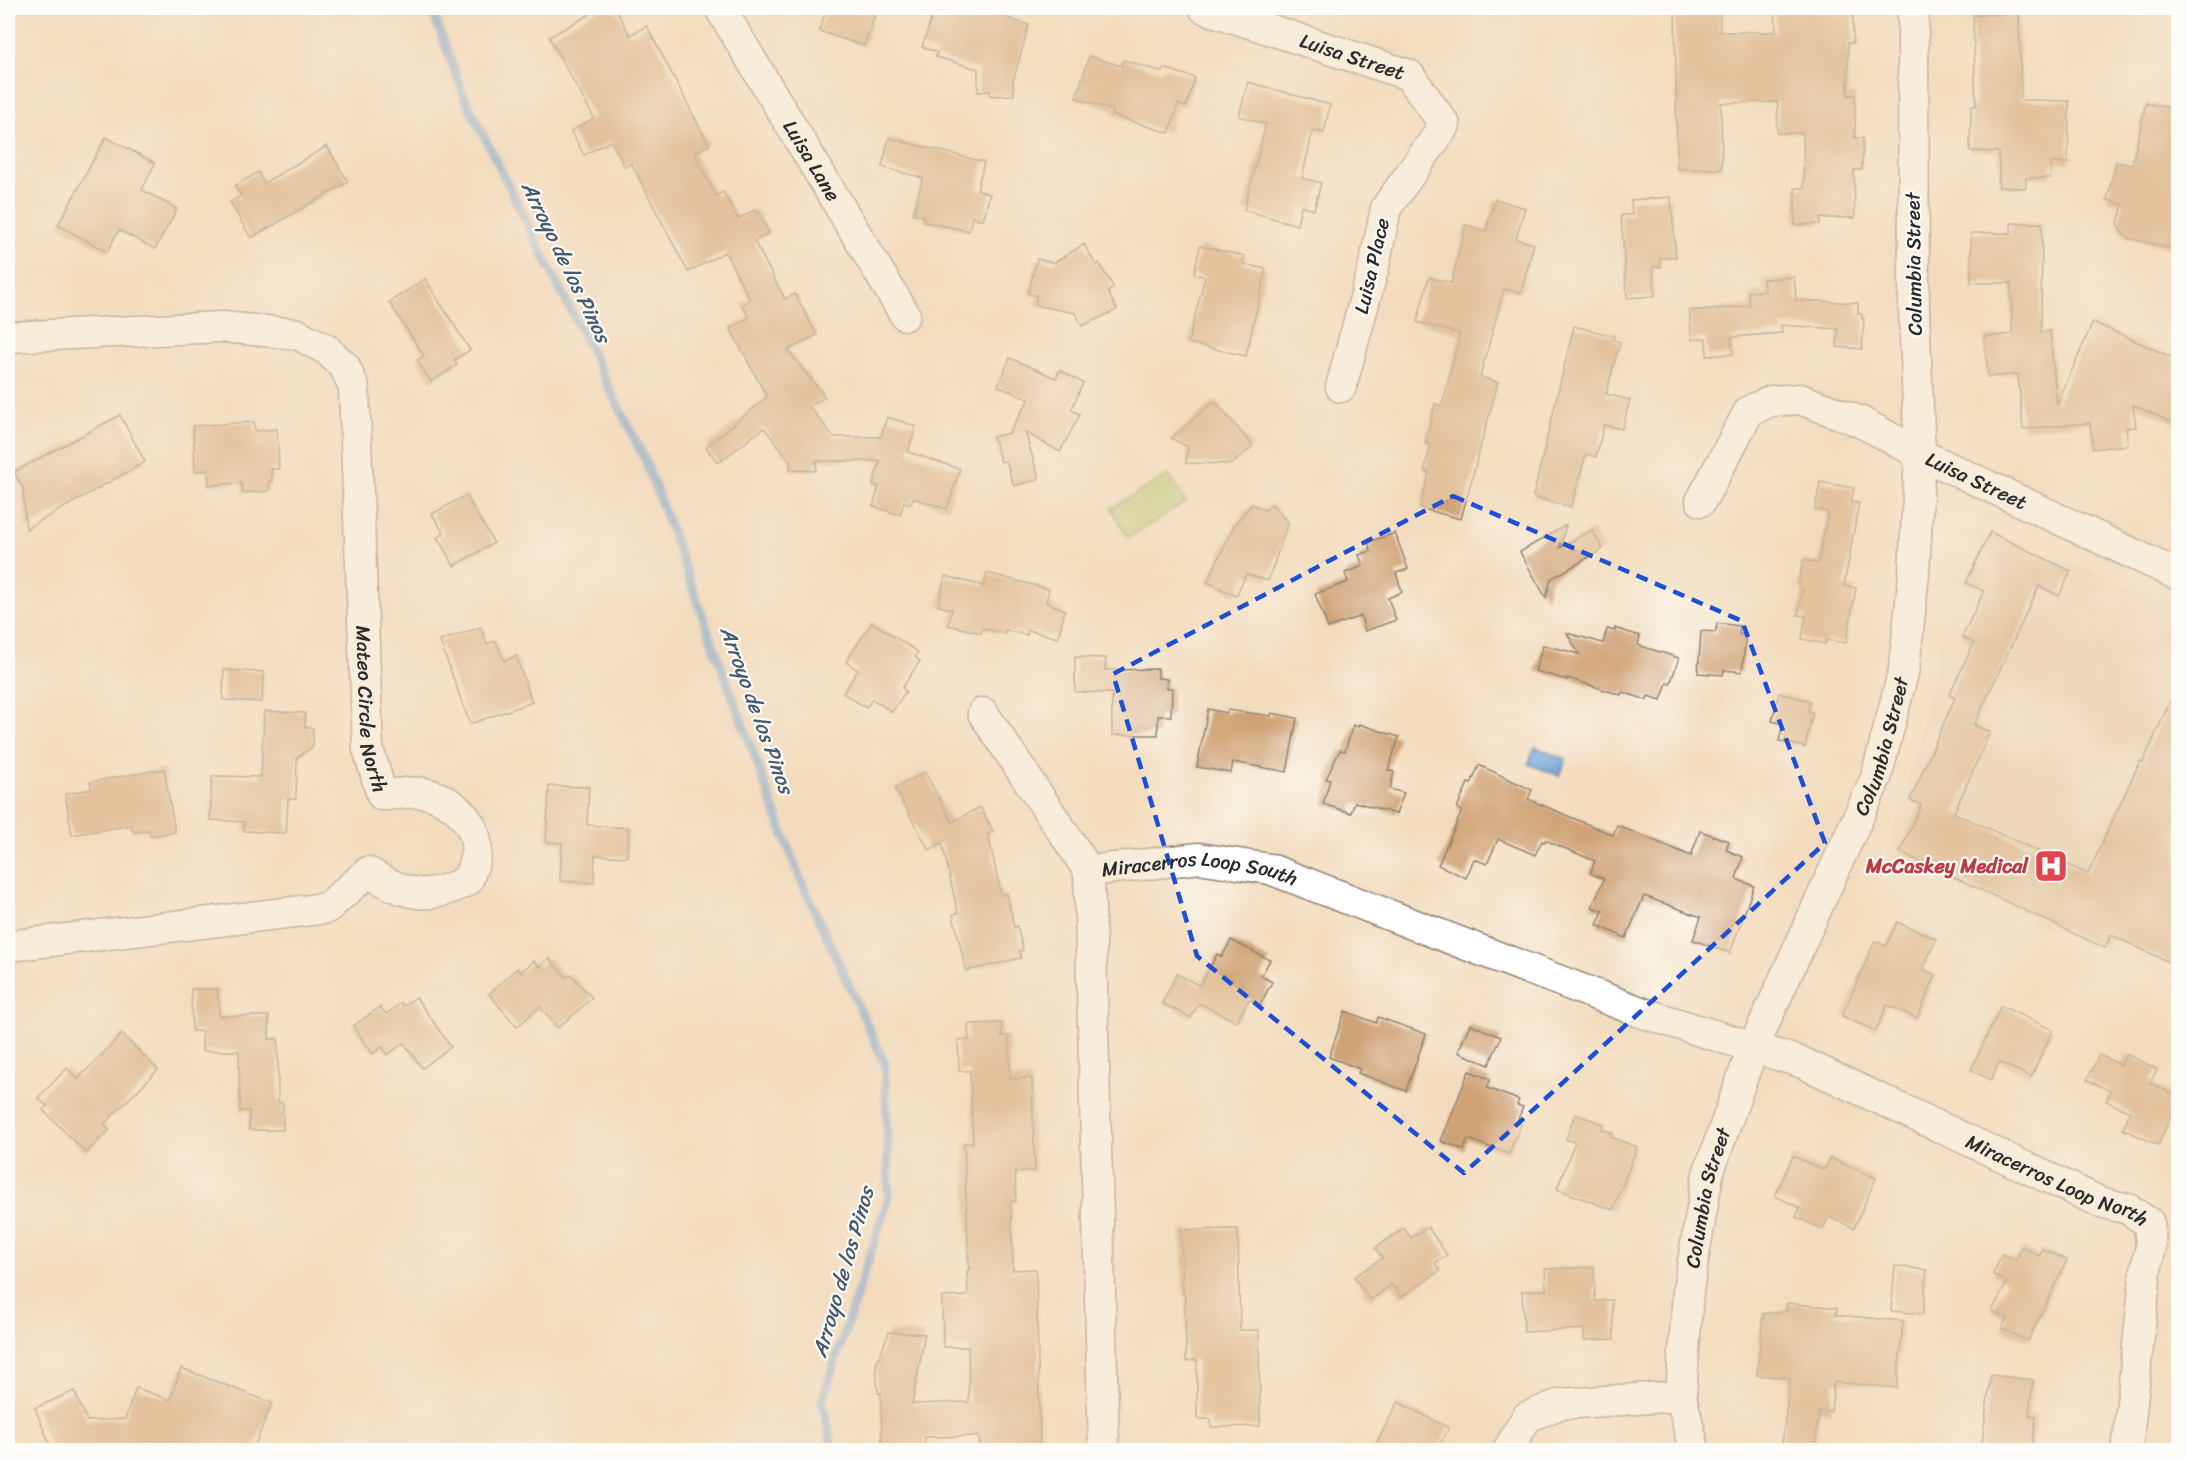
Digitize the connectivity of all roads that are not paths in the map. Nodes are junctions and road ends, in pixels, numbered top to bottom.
1 (720, 8) edge
2 (1204, 8) edge
3 (1913, 8) edge
4 (1445, 125) joint
5 (905, 315) dead end
6 (8, 337) edge
7 (1341, 387) dead end
8 (1920, 454) junction
9 (1701, 501) dead end
10 (2178, 575) edge
11 (983, 713) dead end
12 (1089, 870) junction
13 (8, 946) edge
14 (1753, 1048) junction
15 (1681, 1396) junction
16 (1104, 1450) edge
17 (1508, 1450) edge
18 (1694, 1450) edge
19 (2127, 1450) edge

1 - 5 street, Luisa Lane
2 - 4 street, Luisa Street
3 - 8 street, Columbia Street
4 - 7 street, Luisa Place
6 - 13 street, Mateo Circle North
8 - 9 street, Luisa Street
8 - 10 street, Luisa Street
8 - 14 street, Columbia Street
11 - 12 street
12 - 14 street, Miracerros Loop South
12 - 16 street, Miracerros Loop South
14 - 15 street, Columbia Street
14 - 19 street, Miracerros Loop North
15 - 17 street
15 - 18 street, Columbia Street

